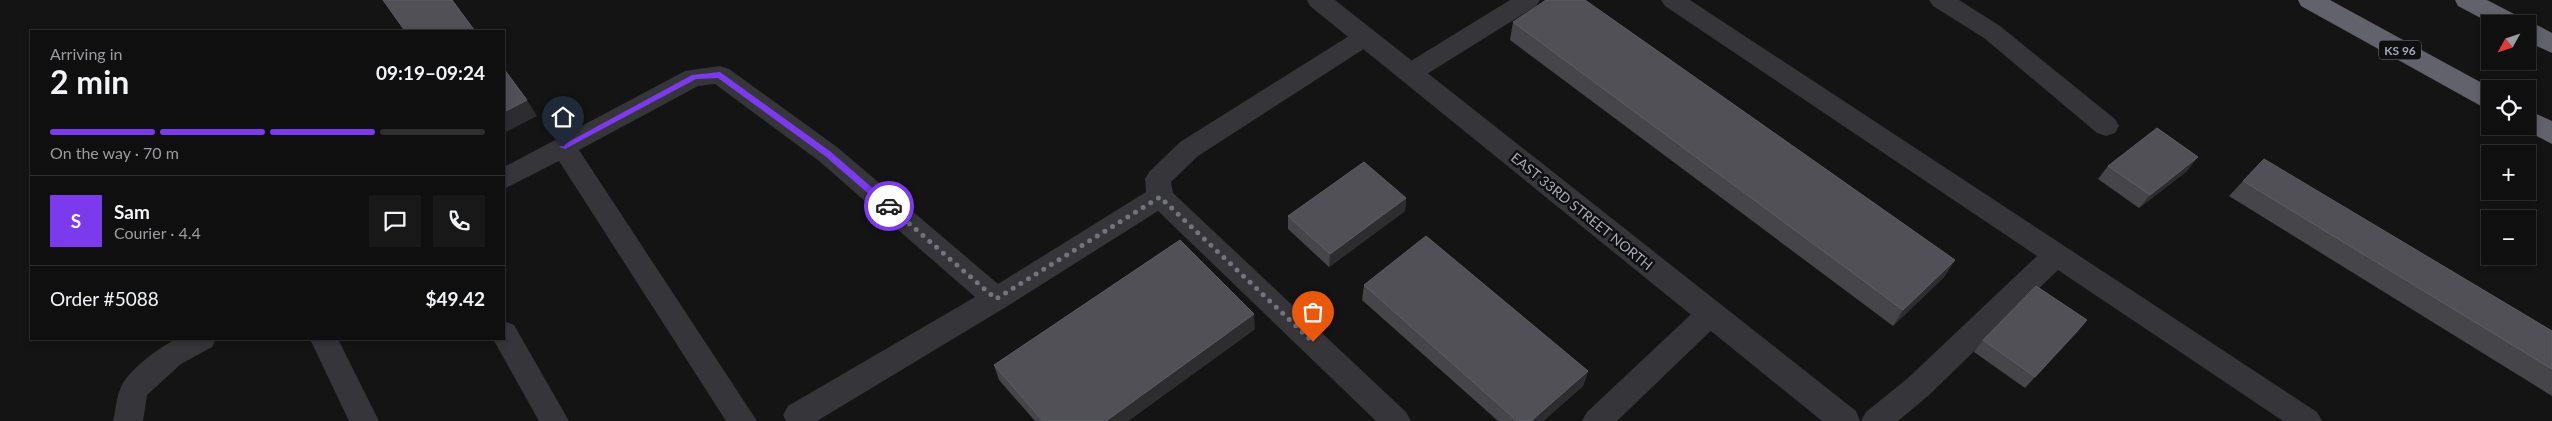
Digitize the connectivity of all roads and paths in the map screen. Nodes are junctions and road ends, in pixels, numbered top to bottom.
1 (1319, 0) edge
2 (1528, 0) edge
3 (1673, 0) edge
4 (1941, 0) edge
5 (2310, 0) edge
6 (2475, 4) edge
7 (2496, 15) edge
8 (2536, 35) edge
9 (1365, 37) junction
10 (2552, 44) edge
11 (1410, 73) junction
12 (2481, 94) edge
13 (2536, 125) edge
14 (2106, 126) dead end
15 (2552, 134) edge
16 (563, 147) junction
17 (505, 178) edge
18 (1160, 197) junction
19 (2057, 254) junction
20 (996, 299) junction
21 (1710, 314) junction
22 (505, 335) edge
23 (200, 340) edge
24 (324, 340) edge
25 (796, 419) edge
26 (128, 421) edge
27 (364, 421) edge
28 (554, 421) edge
29 (742, 421) edge
30 (1396, 421) edge
31 (1597, 421) edge
32 (1845, 421) edge
33 (1876, 421) edge
34 (2307, 421) edge

1 - 9 street, EAST 33RD STREET NORTH
2 - 11 lane
3 - 19 lane
4 - 14 lane
5 - 12 highway, KS 96
6 - 7 highway
8 - 10 highway
9 - 11 street, EAST 33RD STREET NORTH
9 - 18 lane
11 - 21 street, EAST 33RD STREET NORTH
13 - 15 highway
16 - 17 lane
16 - 20 lane
16 - 29 lane
18 - 20 lane
18 - 30 lane
19 - 33 lane
19 - 34 lane
20 - 25 lane
21 - 31 lane
21 - 32 street, EAST 33RD STREET NORTH
22 - 28 lane
23 - 26 lane
24 - 27 lane

